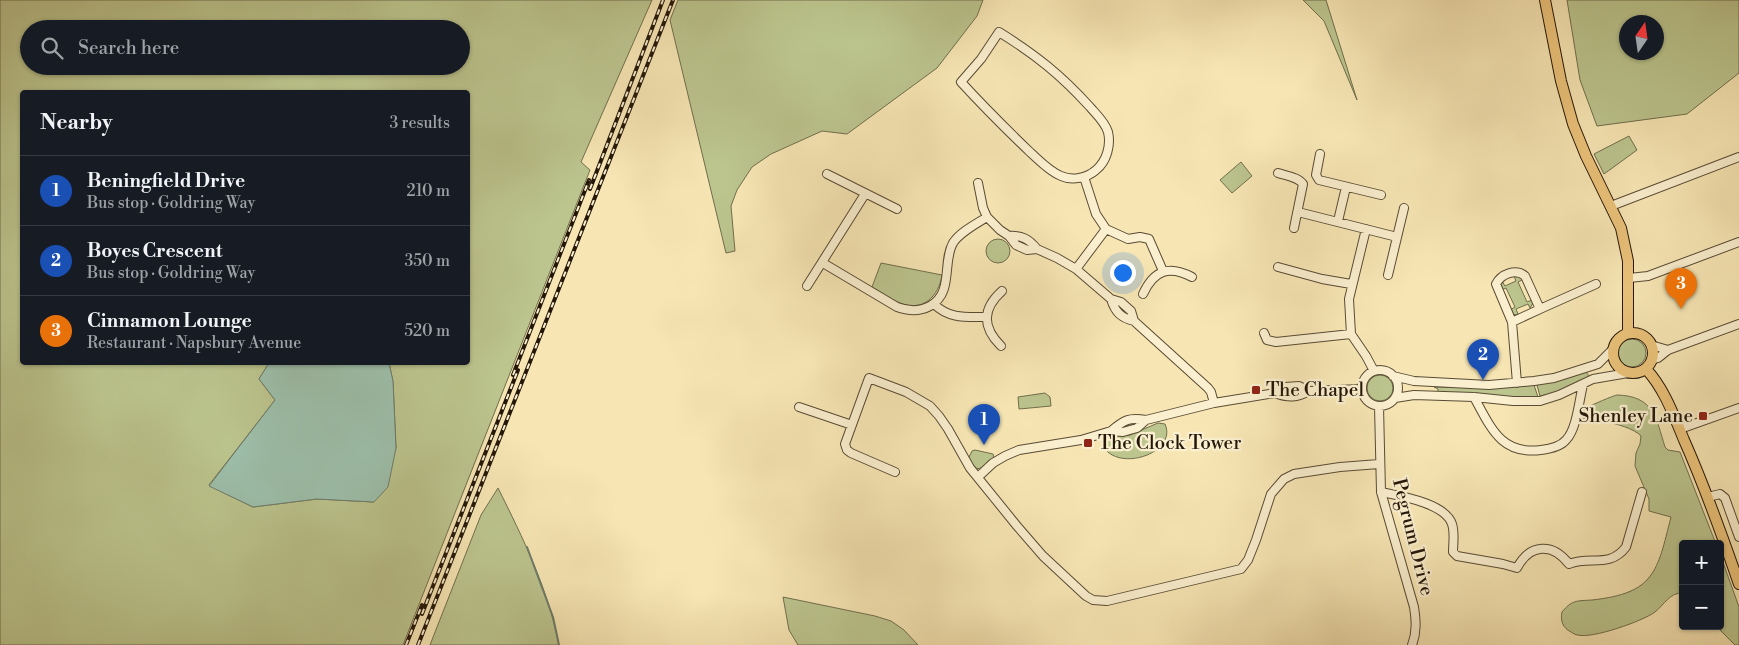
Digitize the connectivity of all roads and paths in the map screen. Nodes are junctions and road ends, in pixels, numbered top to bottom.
1 (1545, 0) edge
2 (1320, 154) dead end
3 (1739, 157) edge
4 (826, 174) dead end
5 (1278, 174) dead end
6 (1084, 177) junction
7 (978, 183) dead end
8 (1346, 186) junction
9 (865, 194) junction
10 (1381, 195) dead end
11 (1611, 206) junction
12 (1404, 208) dead end
13 (897, 209) dead end
14 (1298, 212) junction
15 (987, 217) junction
16 (1338, 222) junction
17 (1294, 228) dead end
18 (1106, 229) junction
19 (1366, 229) junction
20 (1397, 237) junction
21 (1739, 242) edge
22 (823, 263) junction
23 (1278, 267) dead end
24 (1076, 269) junction
25 (1163, 271) junction
26 (1388, 275) dead end
27 (1192, 277) dead end
28 (1629, 278) junction
29 (1351, 284) junction
30 (1596, 284) dead end
31 (807, 286) dead end
32 (1002, 291) dead end
33 (1143, 294) dead end
34 (934, 304) junction
35 (1540, 309) junction
36 (986, 317) junction
37 (1512, 322) junction
38 (1739, 324) edge
39 (1264, 333) dead end
40 (1628, 333) junction
41 (1351, 334) junction
42 (1651, 345) junction
43 (1001, 346) dead end
44 (1613, 349) junction
45 (1668, 350) junction
46 (1649, 365) junction
47 (1374, 372) junction
48 (1628, 373) junction
49 (1393, 376) junction
50 (1517, 383) junction
51 (1583, 385) junction
52 (1362, 389) junction
53 (1395, 398) junction
54 (1474, 398) junction
55 (1214, 403) junction
56 (799, 406) dead end
57 (1379, 406) junction
58 (1739, 408) edge
59 (852, 425) junction
60 (1680, 429) junction
61 (1380, 464) junction
62 (895, 472) dead end
63 (978, 477) junction
64 (1381, 492) junction
65 (1642, 492) dead end
66 (1708, 497) junction
67 (1739, 537) edge
68 (1739, 584) edge
69 (1412, 645) edge

1 - 11 main road
2 - 8 street
3 - 11 street
4 - 9 street
5 - 14 street
6 - 6 street
6 - 18 street
7 - 15 street
8 - 10 street
8 - 16 street
9 - 13 street
9 - 22 street
11 - 28 main road
12 - 20 street
14 - 16 street
14 - 17 street
15 - 24 street
15 - 34 street
16 - 19 street
18 - 24 street
18 - 25 street
19 - 20 street
19 - 29 street
20 - 26 street
21 - 28 street
22 - 31 street
22 - 34 street
23 - 29 street
24 - 55 street
25 - 27 street
25 - 33 street
28 - 40 main road
29 - 41 street
30 - 35 street
32 - 36 street
34 - 36 street
35 - 37 street
35 - 37 street
36 - 43 street
37 - 50 street
38 - 45 street
39 - 41 street
40 - 42 main road
40 - 44 main road
41 - 47 street
42 - 45 street
42 - 46 main road
44 - 48 main road
44 - 50 street
45 - 46 street
46 - 48 main road
46 - 60 main road
47 - 49 street
47 - 52 street
48 - 51 street
49 - 50 street
49 - 53 street
51 - 54 street
51 - 54 street
52 - 55 street
52 - 57 street
53 - 54 street
53 - 57 street
55 - 63 street
56 - 59 street
57 - 61 street, Pegrum Drive
58 - 60 street
59 - 62 street
59 - 63 street
60 - 66 main road
61 - 63 street
61 - 64 street, Pegrum Drive
64 - 65 street
64 - 69 street, Pegrum Drive
66 - 67 street
66 - 68 main road

